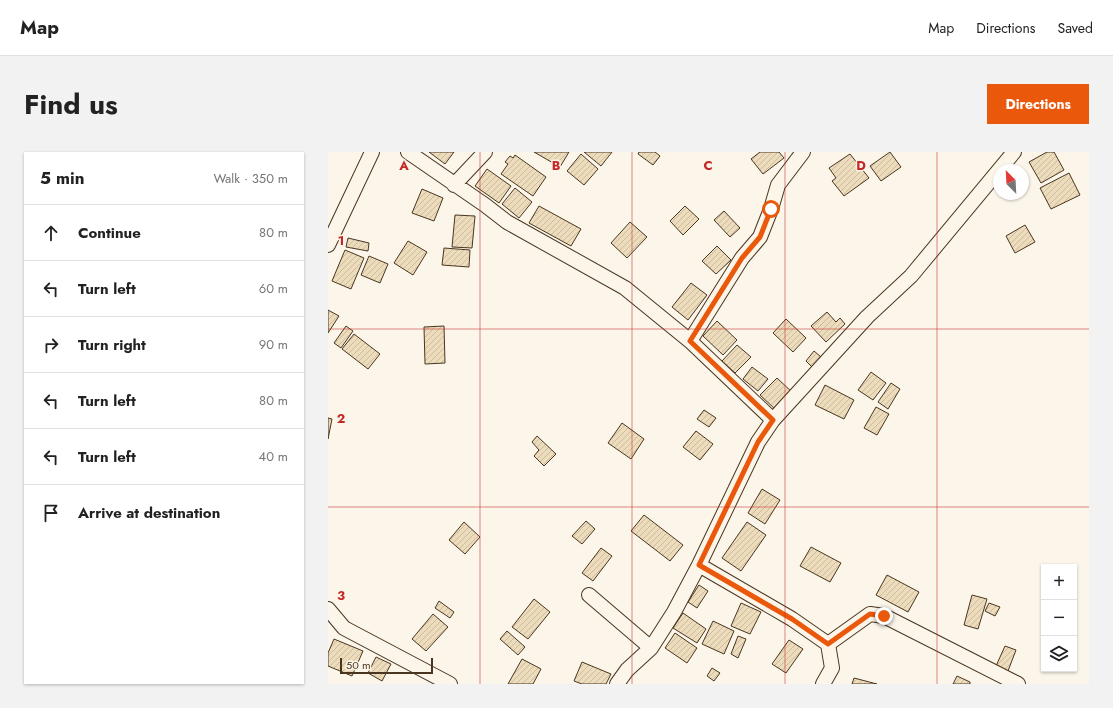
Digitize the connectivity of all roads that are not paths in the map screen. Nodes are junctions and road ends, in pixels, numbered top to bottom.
1 (372, 152) edge
2 (408, 152) edge
3 (485, 152) edge
4 (803, 152) edge
5 (1014, 152) edge
6 (454, 185) junction
7 (328, 245) edge
8 (690, 341) junction
9 (773, 420) junction
10 (699, 565) junction
11 (589, 594) dead end
12 (328, 609) edge
13 (828, 644) junction
14 (651, 648) junction
15 (450, 684) edge
16 (617, 684) edge
17 (823, 684) edge
18 (1018, 684) edge

1 - 7 street
2 - 6 street
3 - 6 street
4 - 8 street
5 - 9 street
6 - 8 street
8 - 9 street
9 - 10 street
10 - 13 street
10 - 14 street
11 - 14 street
12 - 15 street
13 - 17 street
13 - 18 street
14 - 16 street

